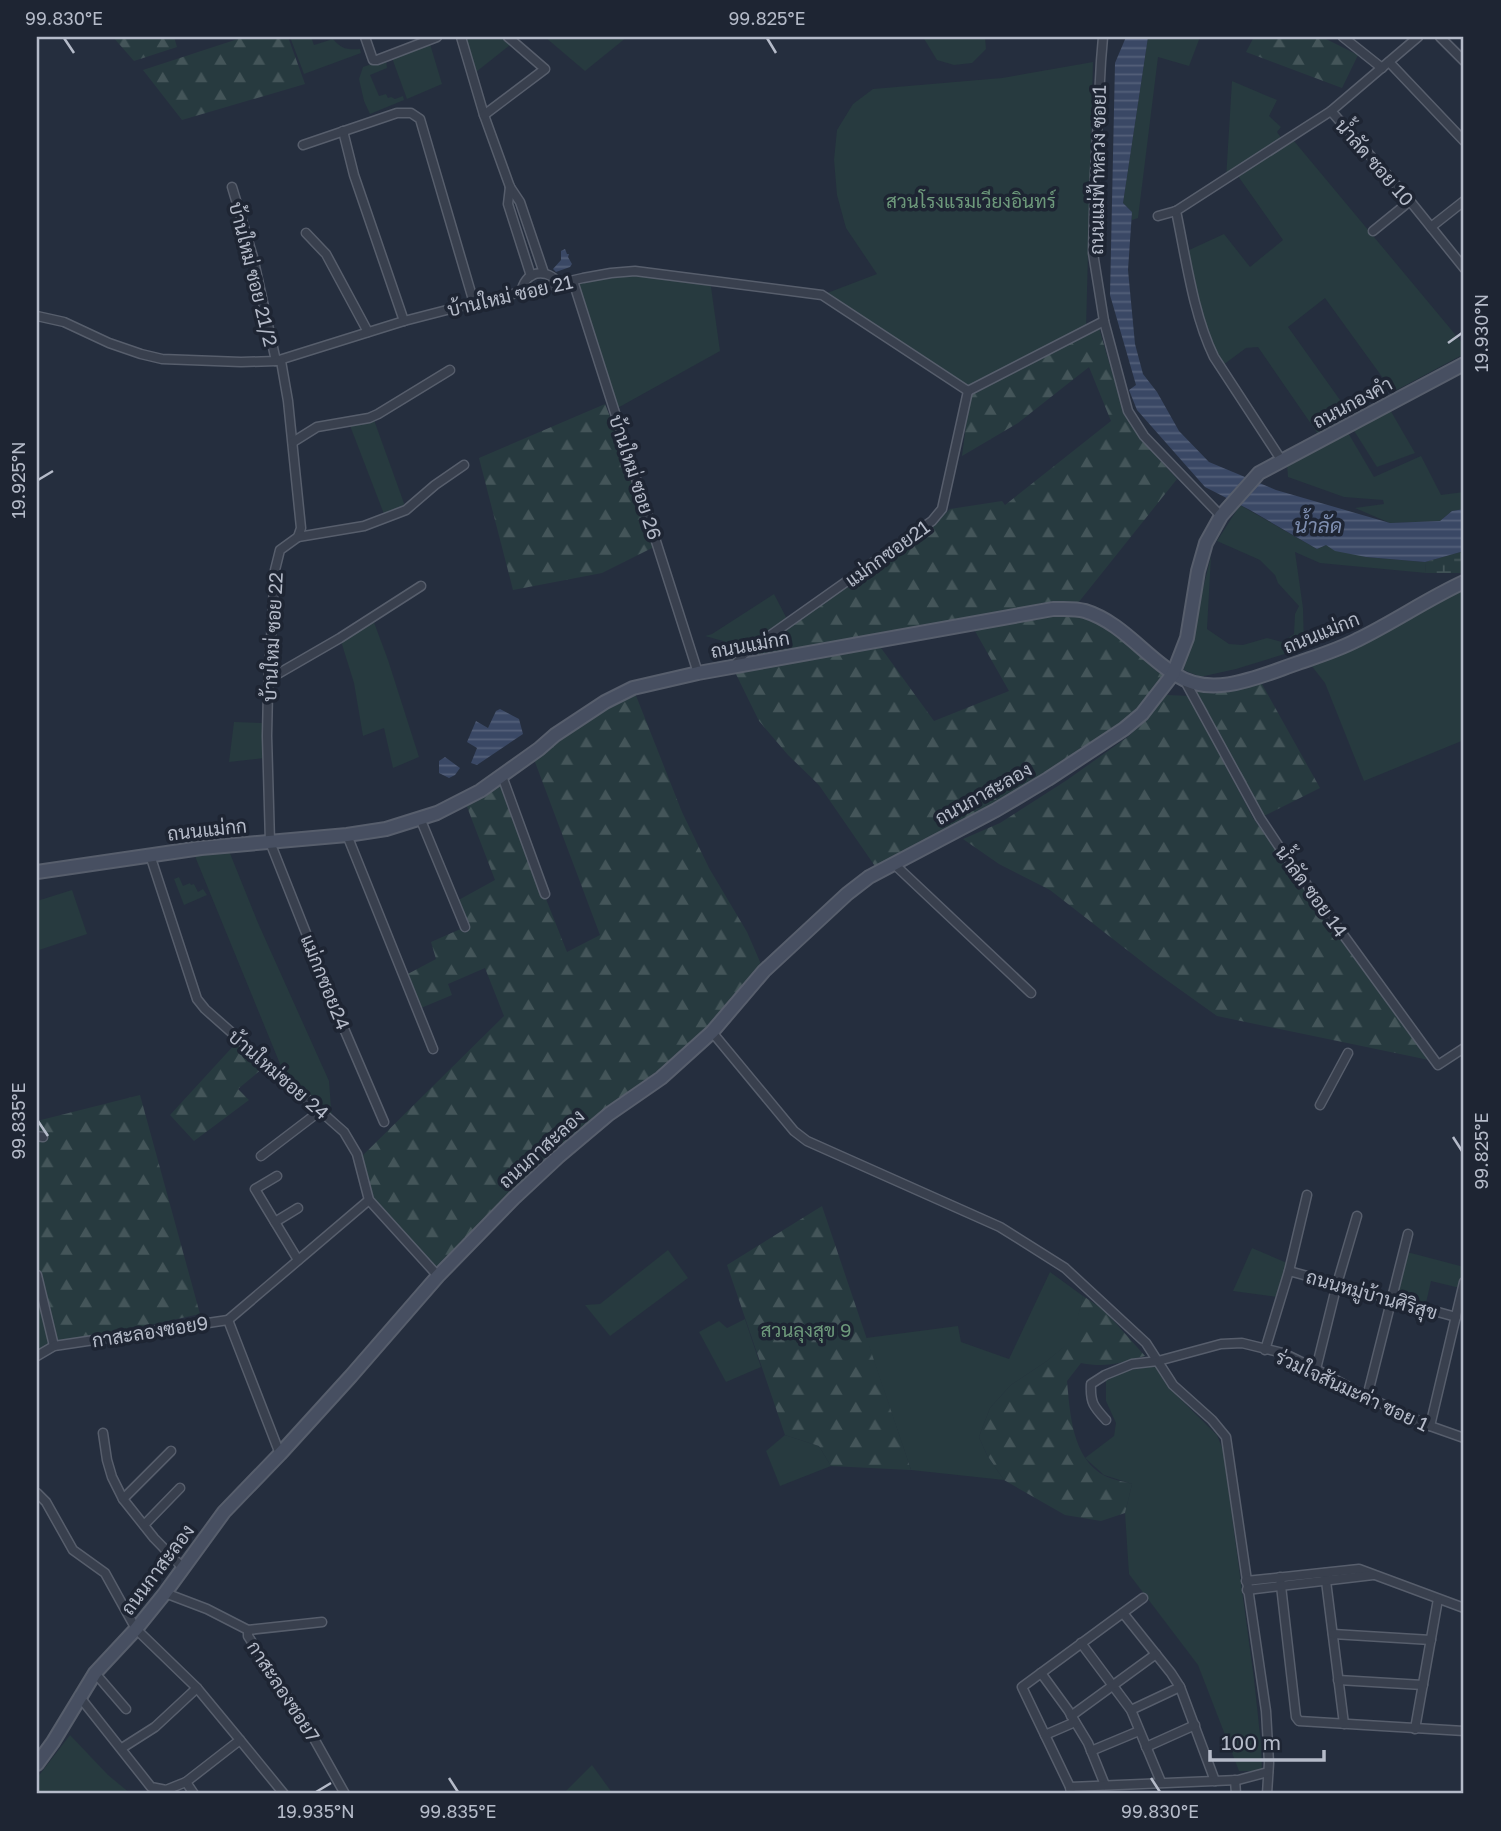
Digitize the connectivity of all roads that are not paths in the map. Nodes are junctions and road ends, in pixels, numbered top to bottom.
1 (365, 37) edge
2 (437, 37) edge
3 (461, 37) edge
4 (508, 37) edge
5 (1103, 37) edge
6 (1343, 37) edge
7 (1418, 37) edge
8 (1440, 37) edge
9 (1464, 61) edge
10 (1385, 65) junction
11 (1331, 111) junction
12 (484, 115) junction
13 (343, 131) junction
14 (1464, 141) edge
15 (303, 145) dead end
16 (232, 187) dead end
17 (510, 187) junction
18 (1410, 201) junction
19 (1464, 201) edge
20 (1176, 211) junction
21 (1158, 216) dead end
22 (1431, 227) junction
23 (1373, 231) dead end
24 (306, 233) dead end
25 (1464, 268) edge
26 (544, 273) junction
27 (531, 276) junction
28 (573, 281) junction
29 (560, 284) junction
30 (521, 294) junction
31 (474, 303) junction
32 (37, 316) edge
33 (404, 321) junction
34 (1104, 321) junction
35 (368, 332) junction
36 (279, 361) junction
37 (1464, 364) edge
38 (450, 370) dead end
39 (968, 391) junction
40 (293, 442) junction
41 (1282, 461) junction
42 (464, 465) dead end
43 (1221, 516) junction
44 (298, 537) junction
45 (1464, 582) edge
46 (421, 586) dead end
47 (733, 668) junction
48 (698, 673) junction
49 (1173, 674) junction
50 (269, 679) junction
51 (1185, 681) junction
52 (502, 776) junction
53 (419, 818) junction
54 (348, 835) junction
55 (270, 842) junction
56 (150, 855) junction
57 (894, 864) junction
58 (37, 872) edge
59 (545, 894) dead end
60 (465, 927) dead end
61 (1031, 993) dead end
62 (712, 1032) junction
63 (1464, 1048) edge
64 (433, 1049) dead end
65 (1348, 1053) dead end
66 (1320, 1105) dead end
67 (320, 1111) junction
68 (384, 1122) dead end
69 (261, 1156) dead end
70 (277, 1175) dead end
71 (1307, 1195) dead end
72 (369, 1200) junction
73 (298, 1208) dead end
74 (1357, 1216) dead end
75 (275, 1222) junction
76 (1408, 1234) dead end
77 (298, 1260) junction
78 (1289, 1270) junction
79 (37, 1275) edge
80 (438, 1276) junction
81 (1464, 1282) edge
82 (1336, 1284) junction
83 (1391, 1299) junction
84 (1456, 1317) junction
85 (228, 1320) junction
86 (54, 1346) junction
87 (1265, 1350) junction
88 (37, 1356) edge
89 (1157, 1361) junction
90 (1316, 1369) junction
91 (1367, 1397) junction
92 (1106, 1420) dead end
93 (1430, 1426) junction
94 (103, 1433) dead end
95 (1464, 1438) edge
96 (172, 1451) dead end
97 (280, 1454) junction
98 (180, 1488) dead end
99 (37, 1493) edge
100 (123, 1499) junction
101 (144, 1525) junction
102 (184, 1569) junction
103 (1325, 1576) junction
104 (1280, 1581) junction
105 (1247, 1585) junction
106 (165, 1593) junction
107 (1143, 1598) dead end
108 (1438, 1599) junction
109 (1464, 1608) edge
110 (1124, 1613) junction
111 (322, 1622) dead end
112 (136, 1629) junction
113 (248, 1630) junction
114 (1333, 1634) junction
115 (1431, 1640) junction
116 (1081, 1643) junction
117 (1156, 1654) junction
118 (95, 1673) junction
119 (1041, 1673) junction
120 (1338, 1680) junction
121 (1113, 1684) junction
122 (1423, 1685) junction
123 (1180, 1687) junction
124 (197, 1688) junction
125 (79, 1696) junction
126 (126, 1709) dead end
127 (1131, 1710) junction
128 (1073, 1719) junction
129 (1344, 1724) junction
130 (1195, 1725) junction
131 (1415, 1729) junction
132 (1464, 1729) edge
133 (1139, 1731) junction
134 (1045, 1735) junction
135 (240, 1740) junction
136 (1146, 1747) junction
137 (122, 1748) junction
138 (1091, 1751) junction
139 (37, 1764) edge
140 (1268, 1772) junction
141 (1235, 1780) junction
142 (1215, 1781) junction
143 (186, 1782) junction
144 (1161, 1782) junction
145 (1179, 1782) junction
146 (1105, 1785) junction
147 (1122, 1790) edge
148 (1070, 1791) edge
149 (194, 1794) edge
150 (284, 1794) edge
151 (345, 1794) edge
152 (1179, 1794) edge
153 (1236, 1794) edge
154 (1267, 1794) edge

1 - 2 street
3 - 12 street
4 - 12 street
5 - 34 street, ถนนแม่ฟ้าหลวง ซอย1
6 - 10 street
7 - 10 street, น้ำลัด ซอย 10
8 - 9 street
10 - 11 street, น้ำลัด ซอย 10
10 - 14 street
11 - 18 street, น้ำลัด ซอย 10
11 - 20 street
12 - 17 street
13 - 15 street
13 - 31 street
13 - 33 street
16 - 36 street, บ้านใหม่ ซอย 21/2
17 - 26 street
17 - 27 street
18 - 22 street, น้ำลัด ซอย 10
18 - 23 street
19 - 22 street
20 - 21 street
20 - 41 street
22 - 25 street, น้ำลัด ซอย 10
24 - 35 street
26 - 27 street
26 - 29 street
27 - 30 street
28 - 29 street, บ้านใหม่ ซอย 21
28 - 39 street, บ้านใหม่ ซอย 21
28 - 48 street, บ้านใหม่ ซอย 26
29 - 30 street, บ้านใหม่ ซอย 21
30 - 31 street, บ้านใหม่ ซอย 21
31 - 33 street, บ้านใหม่ ซอย 21
32 - 36 street, บ้านใหม่ ซอย 21
33 - 35 street, บ้านใหม่ ซอย 21
34 - 39 street
34 - 43 street, ถนนแม่ฟ้าหลวง ซอย1
35 - 36 street, บ้านใหม่ ซอย 21
36 - 40 street
37 - 41 street, ถนนกองคำ
38 - 40 street
39 - 47 street, แม่กกซอย21
40 - 44 street
41 - 43 street, ถนนกองคำ
42 - 44 street
43 - 49 street
44 - 50 street, บ้านใหม่ ซอย 22
45 - 51 street, ถนนแม่กก
46 - 50 street
47 - 48 street, ถนนแม่กก
47 - 49 street, ถนนแม่กก
48 - 52 street, ถนนแม่กก
49 - 51 street, ถนนแม่กก
49 - 57 street, ถนนกาสะลอง
50 - 55 street, บ้านใหม่ ซอย 22
51 - 63 street, น้ำลัด ซอย 14
52 - 53 street, ถนนแม่กก
52 - 59 street
53 - 54 street, ถนนแม่กก
53 - 60 street
54 - 55 street, ถนนแม่กก
54 - 64 street
55 - 56 street, ถนนแม่กก
55 - 68 street, แม่กกซอย24
56 - 58 street, ถนนแม่กก
56 - 67 street, บ้านใหม่ซอย 24
57 - 61 street
57 - 62 street, ถนนกาสะลอง
62 - 80 street, ถนนกาสะลอง
62 - 89 street
65 - 66 street
67 - 69 street
67 - 72 street, บ้านใหม่ซอย 24
70 - 75 street
71 - 78 street
72 - 77 street
72 - 80 street, บ้านใหม่ซอย 24
73 - 75 street
74 - 82 street
75 - 77 street
76 - 83 street
77 - 85 street
78 - 82 street, ถนนหมู่บ้านศิริสุข
78 - 87 street
79 - 86 street
80 - 97 street, ถนนกาสะลอง
81 - 84 street
82 - 83 street, ถนนหมู่บ้านศิริสุข
82 - 90 street
83 - 84 street, ถนนหมู่บ้านศิริสุข
83 - 91 street
84 - 93 street
85 - 86 street, กาสะลองซอย9
85 - 97 street, กาสะลองซอย9
86 - 88 street
87 - 89 street, ร่วมใจสันมะค่า ซอย 1
87 - 90 street, ร่วมใจสันมะค่า ซอย 1
89 - 92 street, ร่วมใจสันมะค่า ซอย 1
89 - 105 street
90 - 91 street, ร่วมใจสันมะค่า ซอย 1
91 - 93 street, ร่วมใจสันมะค่า ซอย 1
93 - 95 street, ร่วมใจสันมะค่า ซอย 1
94 - 100 street
96 - 100 street
97 - 102 street, ถนนกาสะลอง
98 - 101 street
99 - 112 street
100 - 101 street
101 - 102 street
102 - 106 street, ถนนกาสะลอง
103 - 104 street
103 - 108 street
103 - 114 street
104 - 105 street
104 - 129 street
105 - 140 street
106 - 112 street, ถนนกาสะลอง
106 - 113 street, กาสะลองซอย7
107 - 110 street
108 - 109 street
108 - 115 street
110 - 116 street
110 - 117 street
111 - 113 street
112 - 118 street, ถนนกาสะลอง
112 - 124 street
113 - 151 street, กาสะลองซอย7
114 - 115 street
114 - 120 street
115 - 122 street
116 - 119 street
116 - 121 street
117 - 121 street
117 - 123 street
118 - 125 street, ถนนกาสะลอง
118 - 126 street
119 - 128 street
119 - 134 street
120 - 122 street
120 - 129 street
121 - 127 street
121 - 128 street
122 - 131 street
123 - 127 street
123 - 130 street
124 - 135 street
124 - 137 street
125 - 137 street
125 - 139 street, ถนนกาสะลอง
127 - 133 street
128 - 134 street
128 - 138 street
129 - 131 street
130 - 136 street
130 - 142 street
131 - 132 street
133 - 136 street
133 - 138 street
134 - 148 street
135 - 143 street
135 - 150 street
136 - 144 street
137 - 143 street
138 - 146 street
140 - 141 street
140 - 154 street
141 - 142 street
141 - 153 street
142 - 145 street
143 - 149 street
144 - 145 street
144 - 147 street
145 - 152 street
146 - 147 street
146 - 148 street

